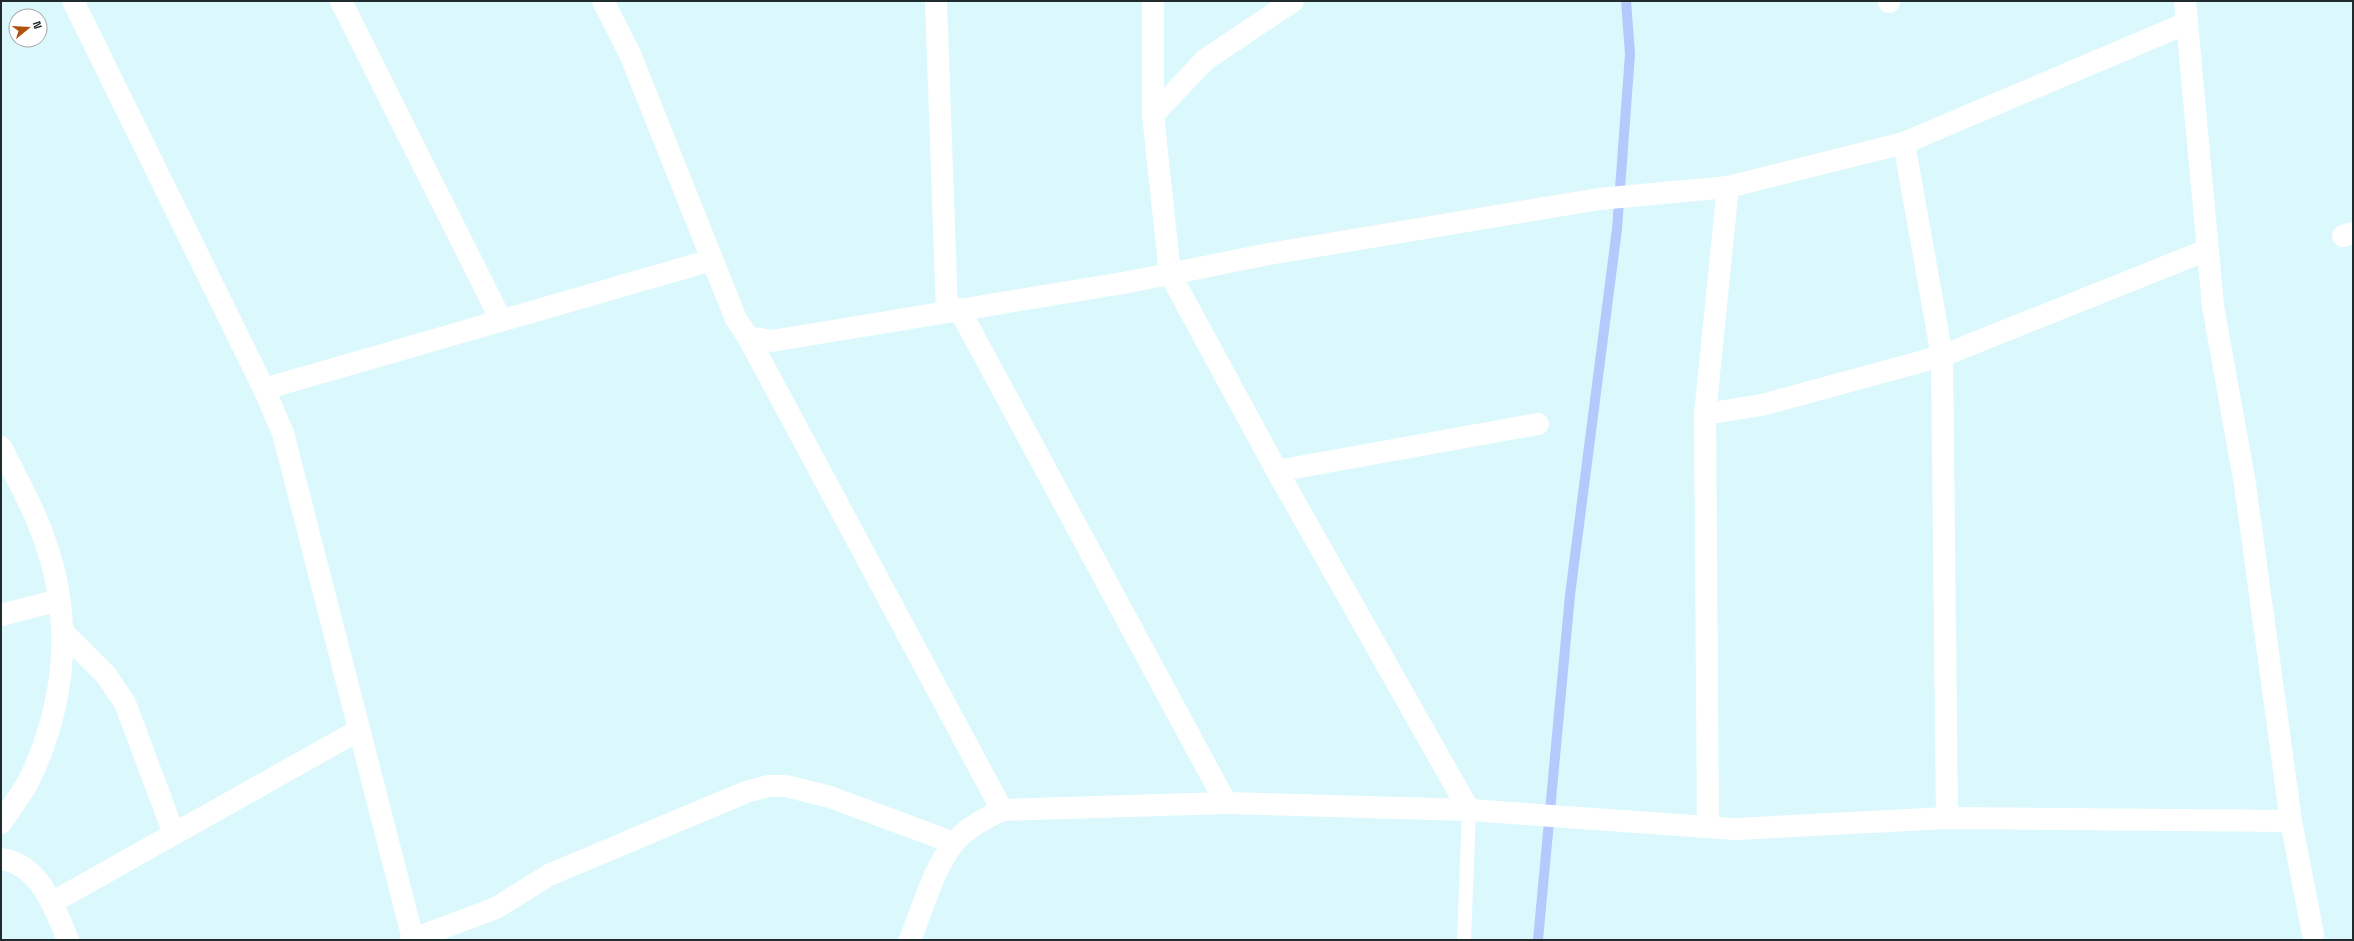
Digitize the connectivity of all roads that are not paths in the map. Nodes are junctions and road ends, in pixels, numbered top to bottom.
1 (73, 1) edge
2 (341, 1) edge
3 (603, 1) edge
4 (936, 1) edge
5 (1152, 1) edge
6 (1293, 1) edge
7 (2185, 1) edge
8 (2187, 23) junction
9 (1153, 115) junction
10 (1904, 143) junction
11 (1728, 187) junction
12 (2207, 250) junction
13 (712, 260) junction
14 (1170, 274) junction
15 (953, 310) junction
16 (501, 320) junction
17 (748, 337) junction
18 (1942, 356) junction
19 (264, 389) junction
20 (1705, 414) junction
21 (1538, 424) dead end
22 (1, 447) edge
23 (1277, 471) junction
24 (59, 600) junction
25 (1, 615) edge
26 (63, 632) junction
27 (359, 730) junction
28 (1226, 803) junction
29 (1002, 810) junction
30 (1469, 810) junction
31 (1947, 818) junction
32 (2291, 821) junction
33 (1, 823) edge
34 (1708, 826) junction
35 (174, 834) junction
36 (954, 843) junction
37 (1, 859) edge
38 (53, 902) junction
39 (2313, 934) dead end
40 (68, 940) edge
41 (412, 940) edge
42 (910, 940) edge
43 (1464, 940) edge

1 - 19 street
2 - 16 street
3 - 13 street
4 - 15 street
5 - 9 street
6 - 9 street
7 - 8 street
8 - 10 street
8 - 12 street
9 - 14 street
10 - 11 street
10 - 18 street
11 - 14 street
11 - 20 street
12 - 18 street
12 - 32 street
13 - 16 street
13 - 17 street
14 - 15 street
14 - 23 street
15 - 17 street
15 - 28 street
16 - 19 street
17 - 29 street
18 - 20 street
18 - 31 street
19 - 27 street
20 - 34 street
21 - 23 street
22 - 24 street
23 - 30 street
24 - 25 street
24 - 26 street
26 - 33 street
26 - 35 street
27 - 35 street
27 - 41 street
28 - 29 street
28 - 30 street
29 - 36 street
30 - 34 street
30 - 43 lane
31 - 32 street
31 - 34 street
32 - 39 street
35 - 38 street
36 - 41 street
36 - 42 street
37 - 38 street
38 - 40 street

